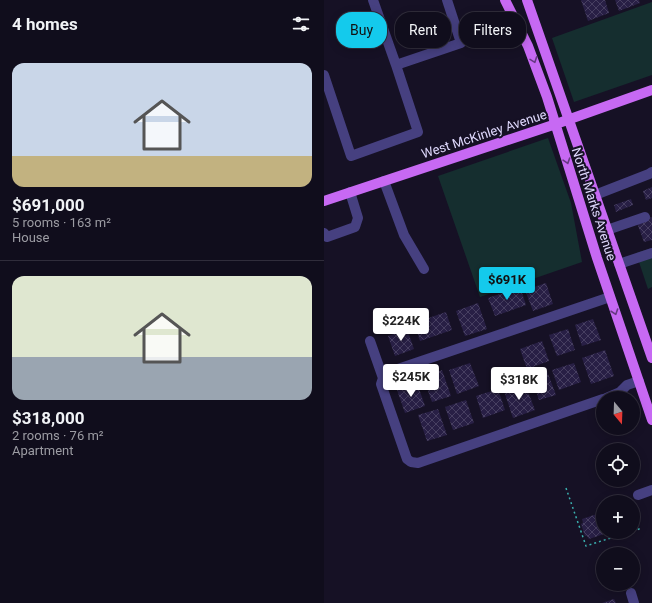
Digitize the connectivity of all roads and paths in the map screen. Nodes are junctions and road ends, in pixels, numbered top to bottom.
1 (372, 0) edge
2 (447, 0) edge
3 (505, 0) edge
4 (527, 0) edge
5 (396, 65) junction
6 (324, 74) edge
7 (652, 90) edge
8 (568, 120) junction
9 (556, 124) junction
10 (652, 172) edge
11 (384, 181) junction
12 (350, 192) junction
13 (595, 195) junction
14 (324, 201) edge
15 (645, 217) dead end
16 (607, 230) junction
17 (324, 233) edge
18 (652, 253) edge
19 (619, 264) junction
20 (424, 270) dead end
21 (610, 297) junction
22 (370, 341) dead end
23 (652, 358) edge
24 (383, 378) junction
25 (639, 381) junction
26 (621, 391) edge
27 (596, 401) edge
28 (650, 408) edge
29 (652, 420) edge
30 (566, 488) dead end
31 (652, 490) edge
32 (638, 495) dead end
33 (608, 539) edge
34 (630, 593) dead end
35 (634, 603) edge

1 - 5 street
2 - 5 street
3 -> 9 main road, North Marks Avenue
4 - 8 main road, North Marks Avenue
5 - 6 street
7 - 8 main road, West McKinley Avenue
8 - 9 main road, West McKinley Avenue
8 - 13 main road, North Marks Avenue
9 - 11 main road, West McKinley Avenue
9 -> 21 main road, North Marks Avenue
10 - 13 street
11 - 12 main road, West McKinley Avenue
11 - 20 street
12 - 14 main road, West McKinley Avenue
12 - 17 street
13 - 16 main road, North Marks Avenue
15 - 16 street
16 - 19 main road, North Marks Avenue
18 - 19 street
19 - 23 main road, North Marks Avenue
21 - 24 street
21 -> 25 main road, North Marks Avenue
22 - 24 street
24 - 27 street
25 - 26 street
25 - 28 main road, North Marks Avenue
28 - 29 main road, North Marks Avenue
30 - 33 path
31 - 32 street
34 - 35 street

